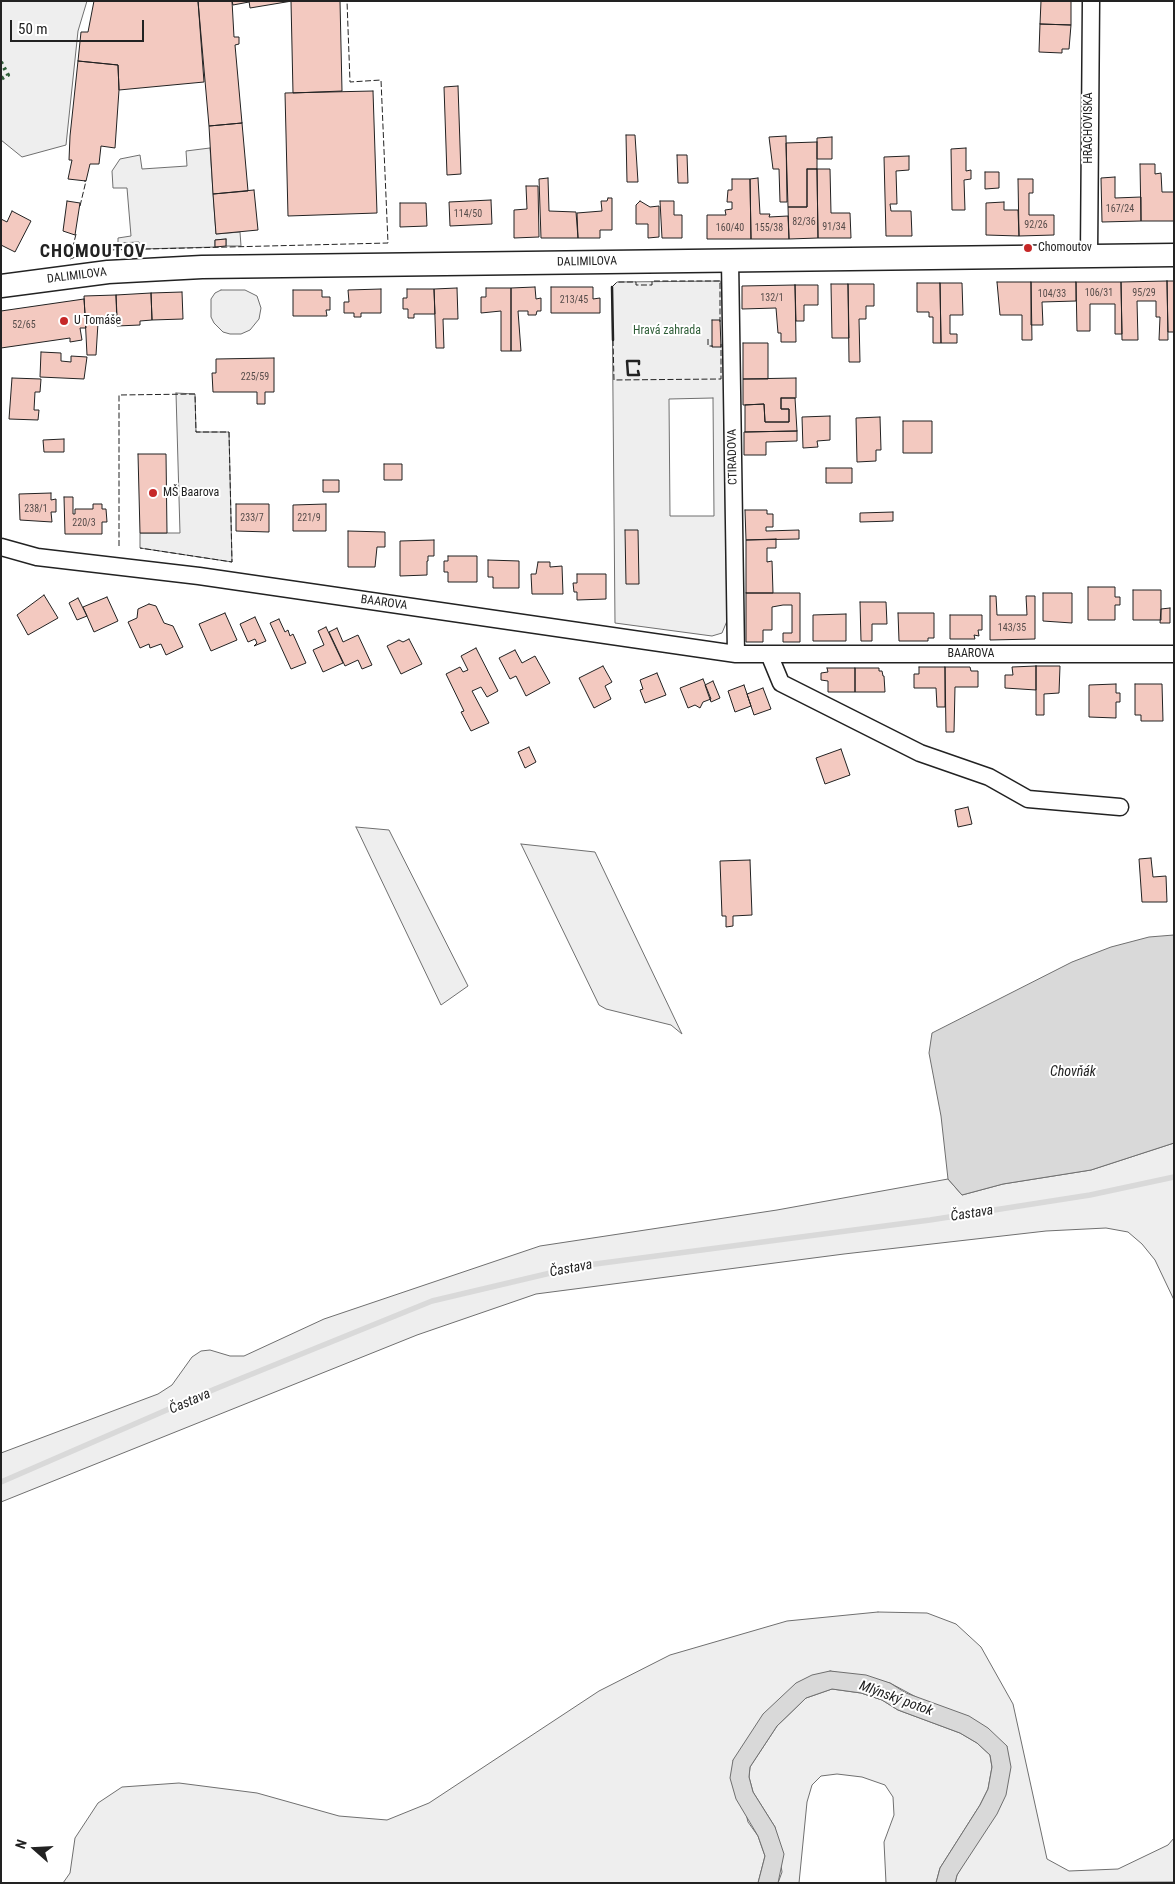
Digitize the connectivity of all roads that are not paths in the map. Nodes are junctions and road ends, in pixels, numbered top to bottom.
1 (1091, 1) edge
2 (1174, 255) edge
3 (1089, 256) junction
4 (730, 260) junction
5 (1, 286) edge
6 (1, 547) edge
7 (736, 654) junction
8 (769, 654) junction
9 (1174, 654) edge
10 (1120, 807) dead end

1 - 3 street, HRACHOVISKA
2 - 3 main road, DALIMILOVA
3 - 4 main road, DALIMILOVA
4 - 5 main road, DALIMILOVA
4 - 7 street, CTIRADOVA
6 - 7 street, BAAROVA
7 - 8 street, BAAROVA
8 - 9 street, BAAROVA
8 - 10 street

